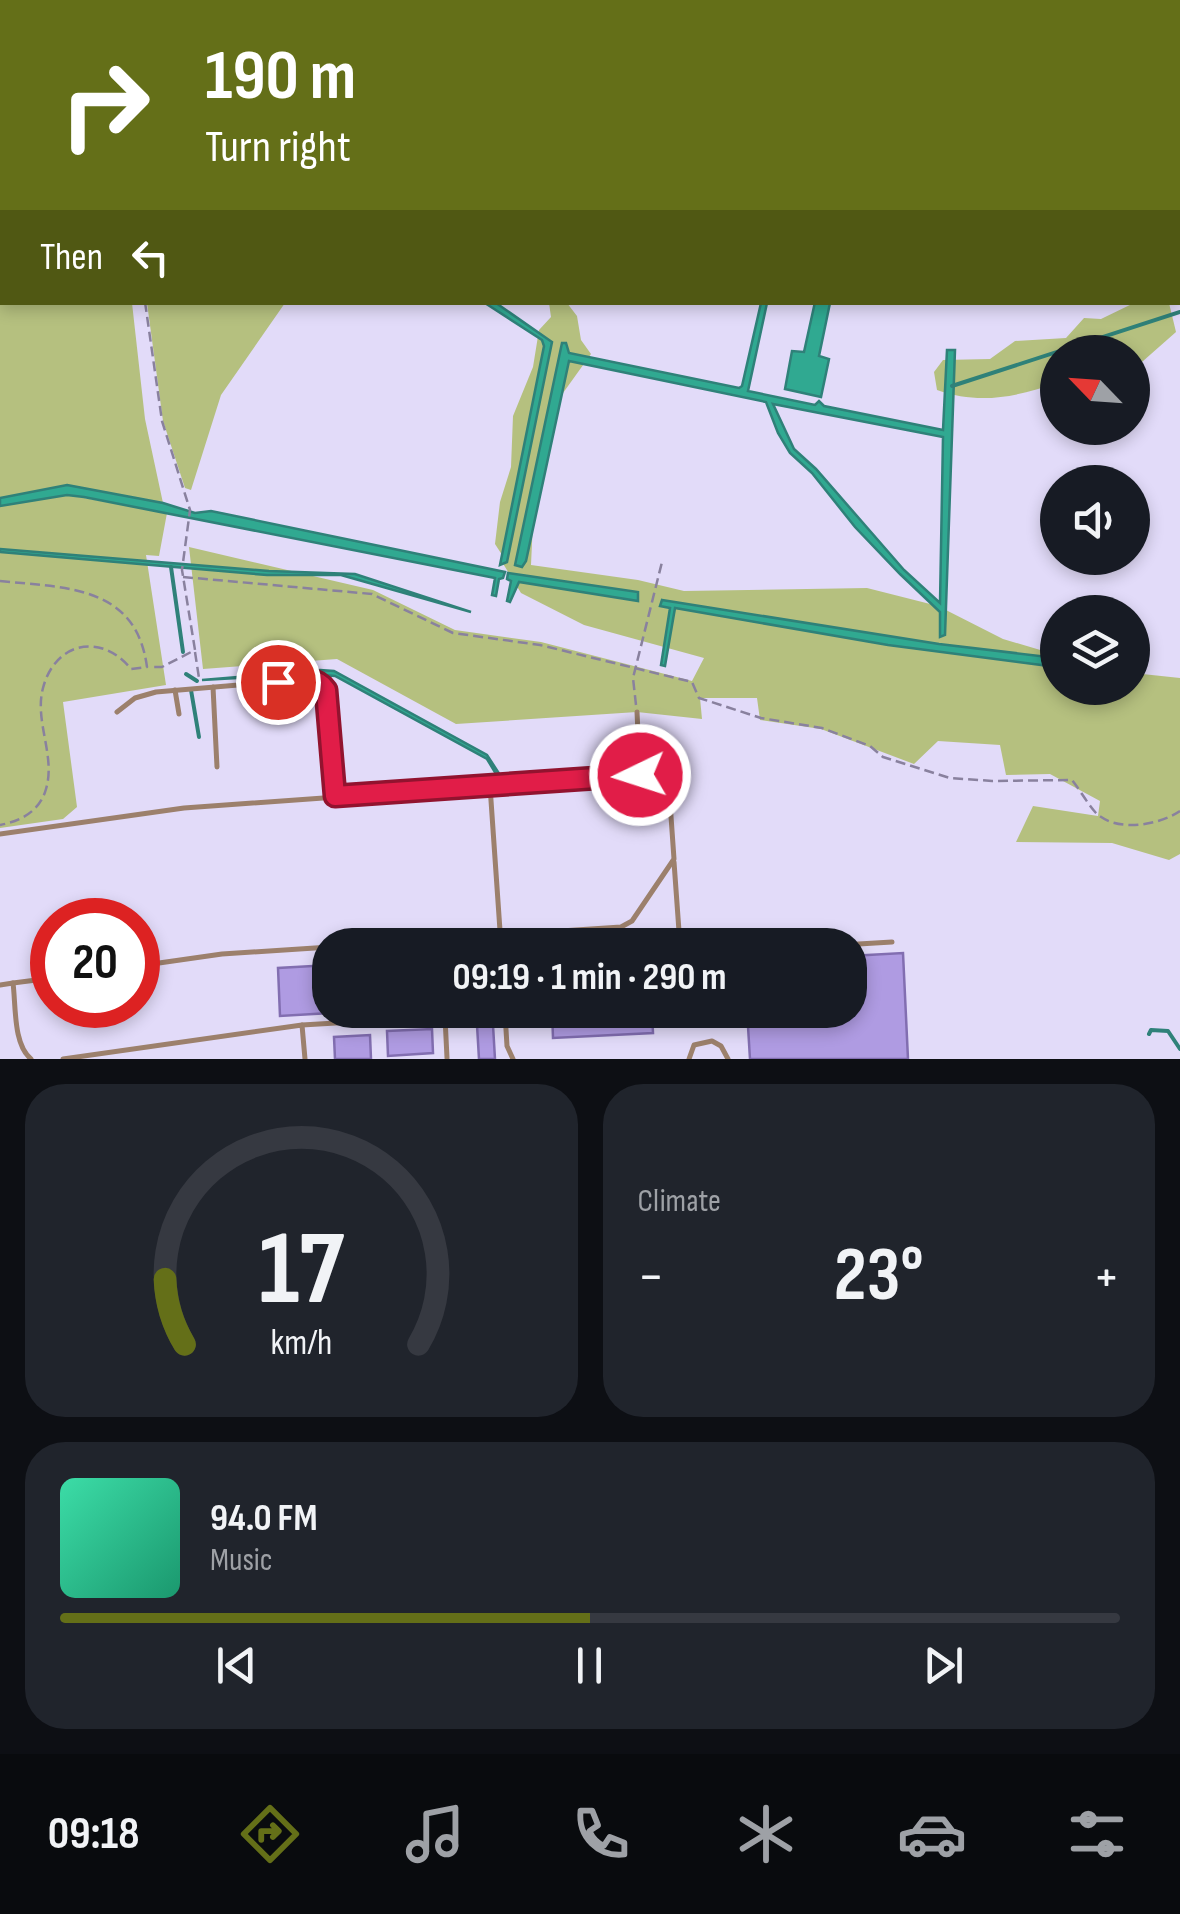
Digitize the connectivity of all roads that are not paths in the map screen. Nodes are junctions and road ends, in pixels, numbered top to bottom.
1 (213, 687) junction
2 (175, 690) junction
3 (117, 712) dead end
4 (637, 712) road end
5 (179, 714) dead end
6 (217, 767) dead end
7 (640, 775) junction
8 (490, 786) junction
9 (335, 796) junction
10 (0, 834) edge
11 (674, 859) junction
12 (500, 928) edge
13 (606, 928) edge
14 (679, 928) edge
15 (892, 942) dead end
16 (867, 944) edge
17 (312, 947) edge
18 (160, 963) edge
19 (30, 981) edge
20 (13, 983) junction
21 (0, 984) edge
22 (312, 1025) edge
23 (302, 1026) junction
24 (446, 1028) edge
25 (506, 1028) edge
26 (447, 1058) edge
27 (31, 1059) edge
28 (62, 1059) edge
29 (305, 1059) edge
30 (512, 1059) edge
31 (690, 1059) edge
32 (728, 1059) edge

1 - 2 lane
1 - 6 lane
1 - 9 lane
2 - 3 lane
2 - 5 lane
4 - 7 lane
7 - 8 lane
7 - 11 lane
8 - 9 lane
8 - 12 lane
9 - 10 lane
11 - 13 lane
11 - 14 lane
15 - 16 lane
17 - 18 lane
19 - 20 lane
20 - 21 lane
20 - 27 lane
22 - 23 lane
23 - 28 lane
23 - 29 lane
24 - 26 lane
25 - 30 lane
31 - 32 lane

